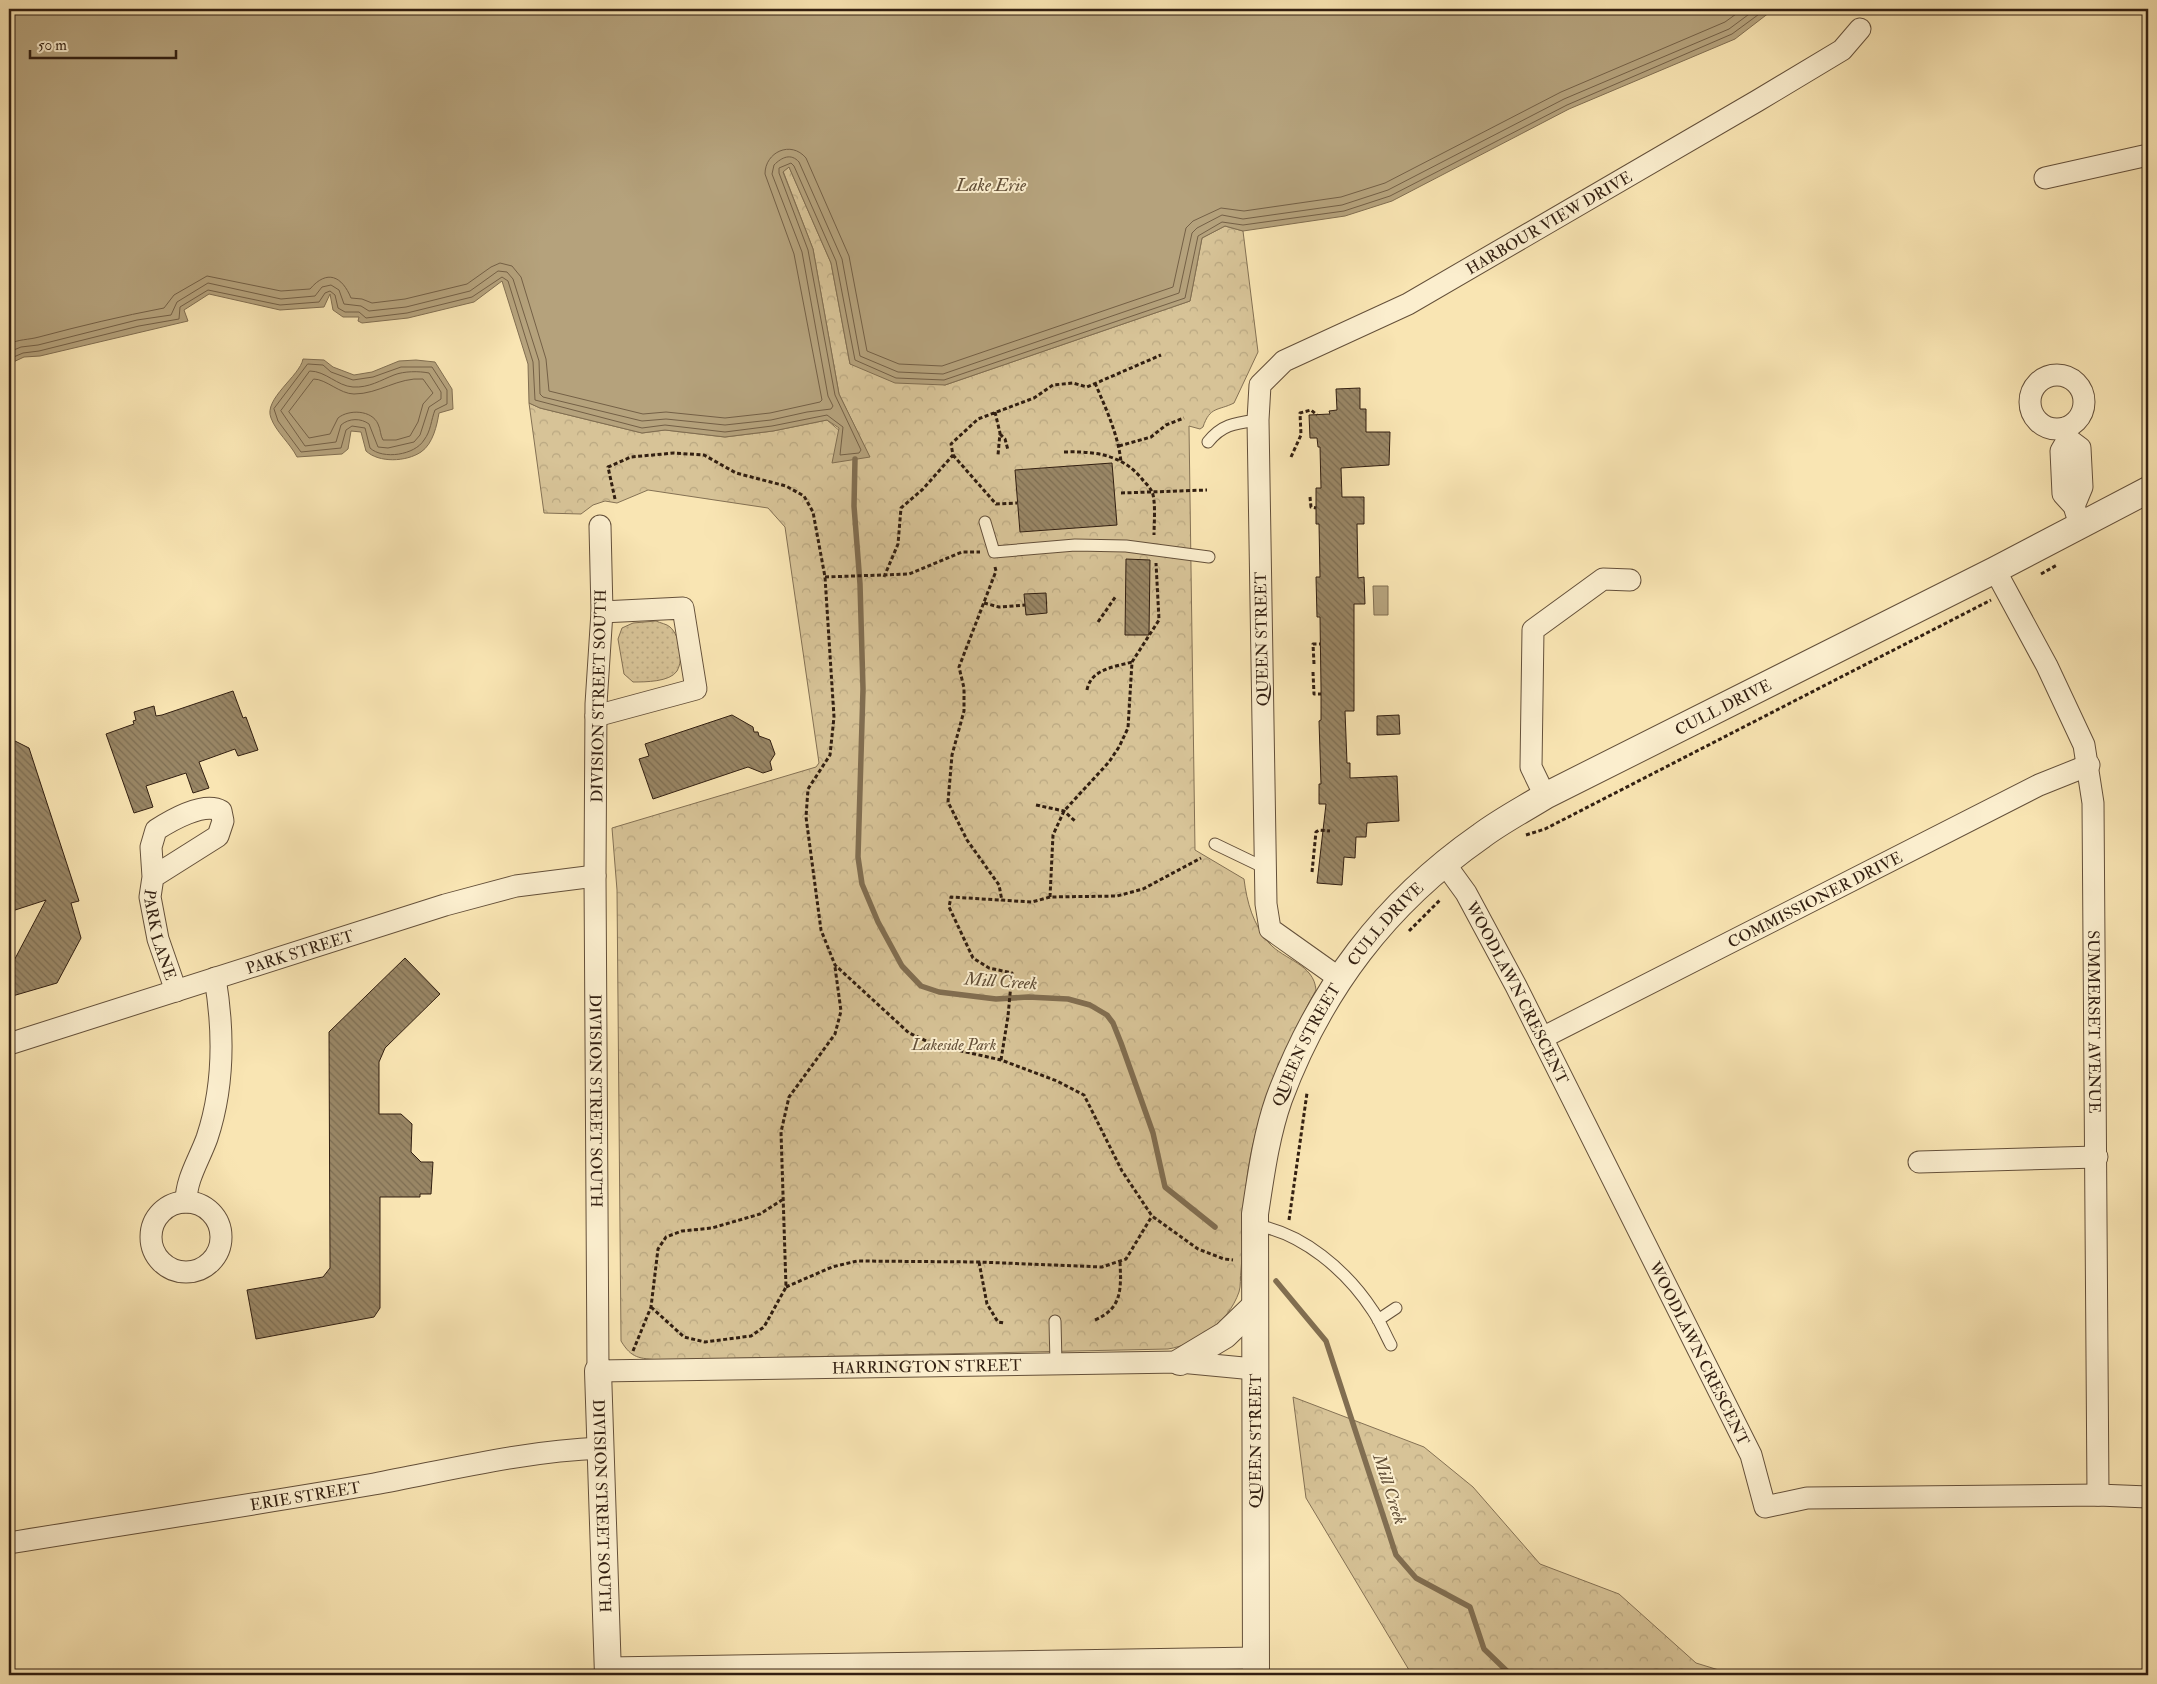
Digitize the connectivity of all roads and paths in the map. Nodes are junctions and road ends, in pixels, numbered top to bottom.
1 (1860, 29) dead end
2 (2148, 155) edge
3 (2045, 178) dead end
4 (1161, 355) dead end
5 (1095, 383) junction
6 (995, 412) junction
7 (1317, 415) dead end
8 (1184, 418) dead end
9 (1258, 420) junction
10 (1000, 433) junction
11 (2066, 433) dead end
12 (1208, 442) dead end
13 (1119, 446) junction
14 (1008, 450) dead end
15 (1064, 452) dead end
16 (953, 455) junction
17 (998, 456) dead end
18 (1291, 458) dead end
19 (1121, 462) junction
20 (1207, 490) dead end
21 (2148, 490) edge
22 (1152, 492) junction
23 (1121, 493) dead end
24 (1310, 497) dead end
25 (615, 499) dead end
26 (1017, 503) dead end
27 (1316, 508) dead end
28 (2077, 515) junction
29 (985, 522) dead end
30 (600, 526) dead end
31 (1155, 550) junction
32 (994, 552) junction
33 (1209, 557) dead end
34 (1995, 570) junction
35 (825, 577) junction
36 (884, 577) junction
37 (1630, 580) dead end
38 (1116, 596) dead end
39 (1996, 598) dead end
40 (984, 603) junction
41 (1025, 606) dead end
42 (602, 612) junction
43 (1098, 622) dead end
44 (1320, 644) dead end
45 (1132, 662) junction
46 (1314, 664) dead end
47 (1313, 672) dead end
48 (1086, 690) dead end
49 (1321, 694) dead end
50 (596, 716) junction
51 (2089, 766) junction
52 (1545, 796) junction
53 (1036, 805) dead end
54 (1064, 812) junction
55 (1076, 822) dead end
56 (1330, 831) dead end
57 (1518, 837) dead end
58 (1215, 844) dead end
59 (1201, 858) dead end
60 (1445, 864) junction
61 (1265, 868) junction
62 (1312, 872) dead end
63 (595, 876) junction
64 (153, 877) dead end
65 (1446, 894) dead end
66 (1050, 897) junction
67 (1002, 901) junction
68 (1406, 934) dead end
69 (835, 965) junction
70 (215, 978) junction
71 (1339, 978) junction
72 (176, 991) junction
73 (1542, 1038) junction
74 (9, 1044) edge
75 (1001, 1060) junction
76 (1308, 1090) dead end
77 (2097, 1157) junction
78 (1919, 1162) dead end
79 (782, 1199) junction
80 (186, 1202) dead end
81 (1152, 1216) junction
82 (1288, 1221) dead end
83 (1254, 1225) junction
84 (1239, 1260) dead end
85 (1120, 1261) junction
86 (979, 1262) junction
87 (786, 1287) junction
88 (651, 1307) junction
89 (1254, 1307) junction
90 (1396, 1308) dead end
91 (1095, 1320) dead end
92 (1378, 1320) junction
93 (1054, 1321) dead end
94 (1004, 1323) dead end
95 (1390, 1345) dead end
96 (633, 1353) dead end
97 (1180, 1362) junction
98 (1056, 1364) junction
99 (1254, 1369) junction
100 (598, 1371) junction
101 (601, 1448) junction
102 (2098, 1495) junction
103 (2148, 1497) edge
104 (9, 1543) edge
105 (1256, 1666) edge
106 (608, 1672) edge

1 - 9 street, HARBOUR VIEW DRIVE
2 - 3 street
4 - 5 path
5 - 6 path
5 - 13 path
6 - 10 path
6 - 16 path
7 - 18 path
8 - 13 path
9 - 12 lane
9 - 61 street, QUEEN STREET
10 - 14 path
10 - 17 path
11 - 28 street
13 - 19 path
15 - 19 path
16 - 26 path
16 - 36 path
19 - 22 path
20 - 22 path
21 - 28 street, CULL DRIVE
22 - 23 path
22 - 31 path
24 - 27 path
25 - 35 path
28 - 34 street, CULL DRIVE
29 - 32 lane
30 - 42 street, DIVISION STREET SOUTH
31 - 32 lane
31 - 33 lane
31 - 45 path
32 - 36 path
32 - 40 path
34 - 51 street, SUMMERSET AVENUE
34 - 52 street, CULL DRIVE
35 - 36 path
35 - 69 path
37 - 52 street
38 - 43 path
39 - 57 path
40 - 41 path
40 - 67 path
42 - 50 street, DIVISION STREET SOUTH
42 - 50 street
44 - 46 path
45 - 48 path
45 - 54 path
47 - 49 path
50 - 63 street, DIVISION STREET SOUTH
51 - 73 street, COMMISSIONER DRIVE
51 - 77 street, SUMMERSET AVENUE
52 - 60 street, CULL DRIVE
53 - 54 path
54 - 55 path
54 - 66 path
56 - 62 path
58 - 61 lane
59 - 66 path
60 - 71 street, CULL DRIVE
60 - 73 street, WOODLAWN CRESCENT
61 - 71 street, QUEEN STREET
63 - 70 street, PARK STREET
63 - 100 street, DIVISION STREET SOUTH
64 - 72 street, PARK LANE
65 - 68 path
66 - 67 path
67 - 75 path
69 - 75 path
69 - 79 path
70 - 72 street, PARK STREET
70 - 80 street
71 - 83 street, QUEEN STREET
72 - 74 street, PARK STREET
73 - 102 street, WOODLAWN CRESCENT
75 - 81 path
76 - 82 path
77 - 78 street
77 - 102 street, SUMMERSET AVENUE
79 - 87 path
79 - 88 path
81 - 84 path
81 - 85 path
83 - 89 street, QUEEN STREET
83 - 92 lane
85 - 86 path
85 - 91 path
86 - 87 path
86 - 94 path
87 - 88 path
88 - 96 path
89 - 97 street
89 - 99 street, QUEEN STREET
90 - 92 lane
92 - 95 lane
93 - 98 lane
97 - 98 street, HARRINGTON STREET
97 - 99 street, HARRINGTON STREET
98 - 100 street, HARRINGTON STREET
99 - 105 street, QUEEN STREET
100 - 101 street, DIVISION STREET SOUTH
101 - 104 street, ERIE STREET
101 - 106 street, DIVISION STREET SOUTH
102 - 103 street, WOODLAWN CRESCENT
105 - 106 street

